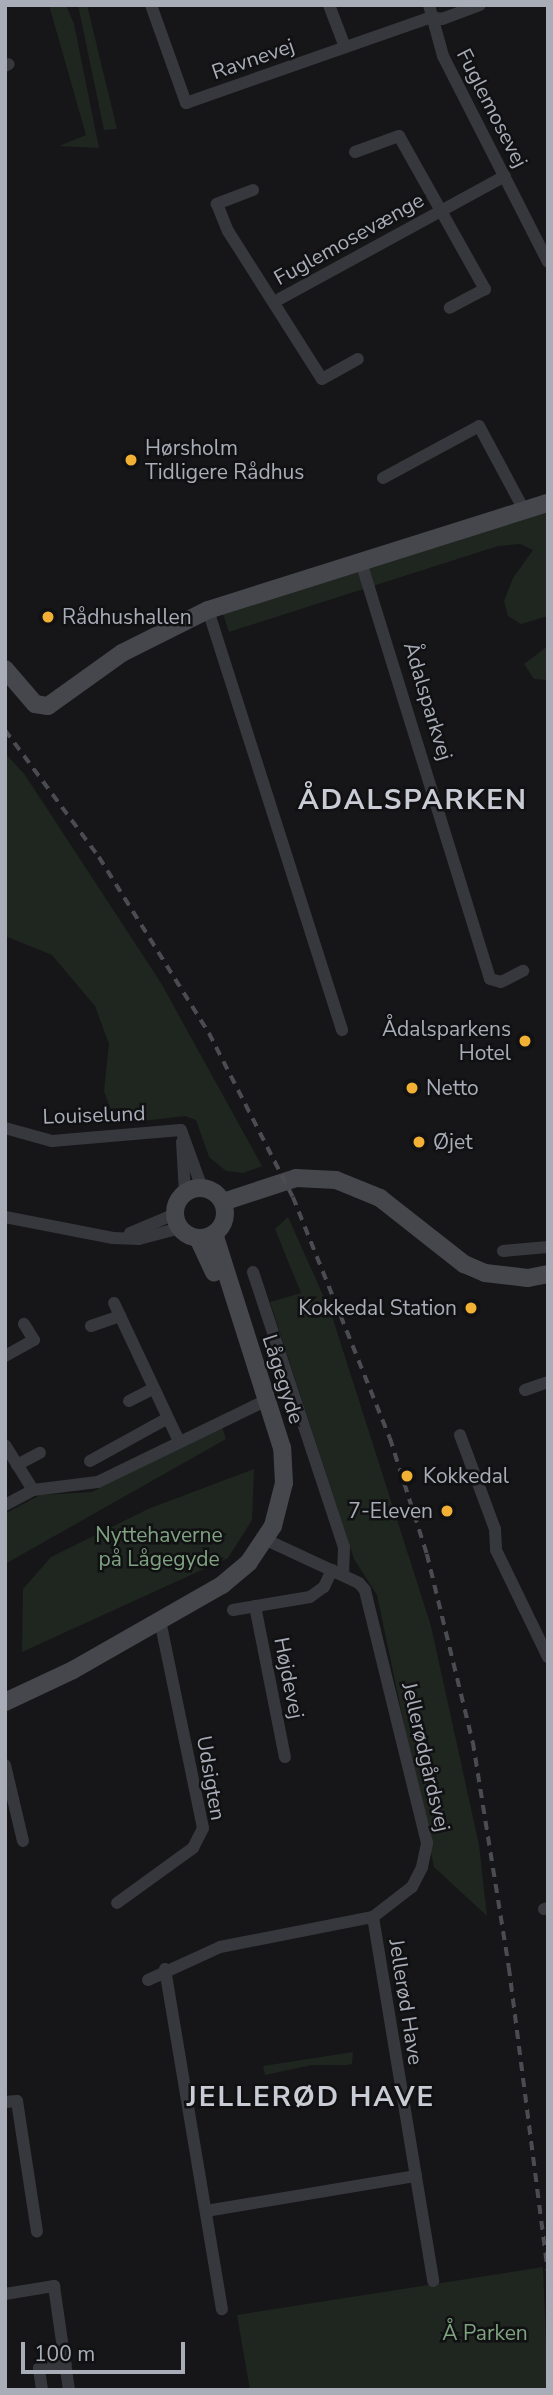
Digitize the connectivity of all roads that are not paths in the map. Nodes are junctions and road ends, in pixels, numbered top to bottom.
1 (151, 5) edge
2 (329, 5) edge
3 (480, 5) edge
4 (430, 11) edge
5 (345, 47) junction
6 (355, 152) dead end
7 (505, 176) junction
8 (253, 190) dead end
9 (442, 209) junction
10 (548, 262) edge
11 (274, 302) junction
12 (450, 308) dead end
13 (358, 359) dead end
14 (383, 478) dead end
15 (548, 503) edge
16 (524, 510) junction
17 (361, 562) junction
18 (208, 610) junction
19 (5, 669) edge
20 (523, 971) dead end
21 (342, 1030) dead end
22 (5, 1128) edge
23 (193, 1191) junction
24 (223, 1202) junction
25 (5, 1217) edge
26 (178, 1221) junction
27 (206, 1236) junction
28 (548, 1247) edge
29 (503, 1251) dead end
30 (253, 1272) dead end
31 (548, 1275) edge
32 (114, 1303) dead end
33 (120, 1315) junction
34 (24, 1324) dead end
35 (91, 1326) dead end
36 (5, 1356) edge
37 (548, 1381) edge
38 (151, 1390) junction
39 (525, 1390) dead end
40 (128, 1401) dead end
41 (262, 1402) junction
42 (166, 1419) junction
43 (460, 1435) dead end
44 (179, 1441) junction
45 (5, 1445) edge
46 (40, 1452) dead end
47 (90, 1461) dead end
48 (17, 1465) junction
49 (33, 1490) junction
50 (5, 1504) edge
51 (269, 1532) junction
52 (337, 1572) junction
53 (255, 1606) junction
54 (233, 1609) dead end
55 (160, 1621) junction
56 (548, 1657) edge
57 (5, 1702) edge
58 (285, 1757) dead end
59 (5, 1765) edge
60 (23, 1841) dead end
61 (117, 1903) dead end
62 (373, 1917) junction
63 (165, 1969) junction
64 (148, 1980) dead end
65 (5, 2102) edge
66 (416, 2176) junction
67 (206, 2211) junction
68 (37, 2231) dead end
69 (433, 2281) dead end
70 (5, 2294) edge
71 (222, 2309) dead end
72 (66, 2364) junction
73 (66, 2389) edge
74 (42, 2390) edge

1 - 5 street, Ravnevej
2 - 5 street
3 - 4 street, Ravnevej
4 - 5 street, Ravnevej
4 - 7 street, Fuglemosevej
6 - 9 street, Fuglemosevænge
7 - 9 street, Fuglemosevænge
7 - 10 street, Fuglemosevej
8 - 11 street, Fuglemosevænge
9 - 11 street, Fuglemosevænge
9 - 12 street, Fuglemosevænge
11 - 13 street, Fuglemosevænge
14 - 16 street
15 - 16 street
16 - 17 street
17 - 18 street
17 - 20 street, Ådalsparkvej
18 - 19 street
18 - 21 street
22 - 23 street, Louiselund
23 - 24 street
23 - 26 street
24 - 27 street
24 - 31 street
25 - 26 street
26 - 27 street
27 - 41 street, Lågegyde
28 - 29 street
30 - 52 street, Lågegyde
32 - 33 street
33 - 35 street
33 - 38 street
34 - 36 street
37 - 39 street
38 - 40 street
38 - 42 street
41 - 44 street
41 - 51 street, Lågegyde
42 - 44 street
42 - 47 street
43 - 56 street
44 - 49 street
45 - 48 street
46 - 48 street
48 - 49 street
49 - 50 street
51 - 52 street, Jellerødgårdsvej
51 - 55 street, Lågegyde
52 - 53 street
52 - 62 street, Jellerødgårdsvej
53 - 54 street
53 - 58 street, Højdevej
55 - 57 street, Lågegyde
55 - 61 street, Udsigten
59 - 60 street
62 - 63 street, Jellerødgårdsvej
62 - 66 street, Jellerød Have
63 - 64 street, Jellerødgårdsvej
63 - 67 street
65 - 68 street
66 - 67 street
66 - 69 street, Jellerød Have
67 - 71 street
70 - 72 street
72 - 73 street
72 - 74 street

